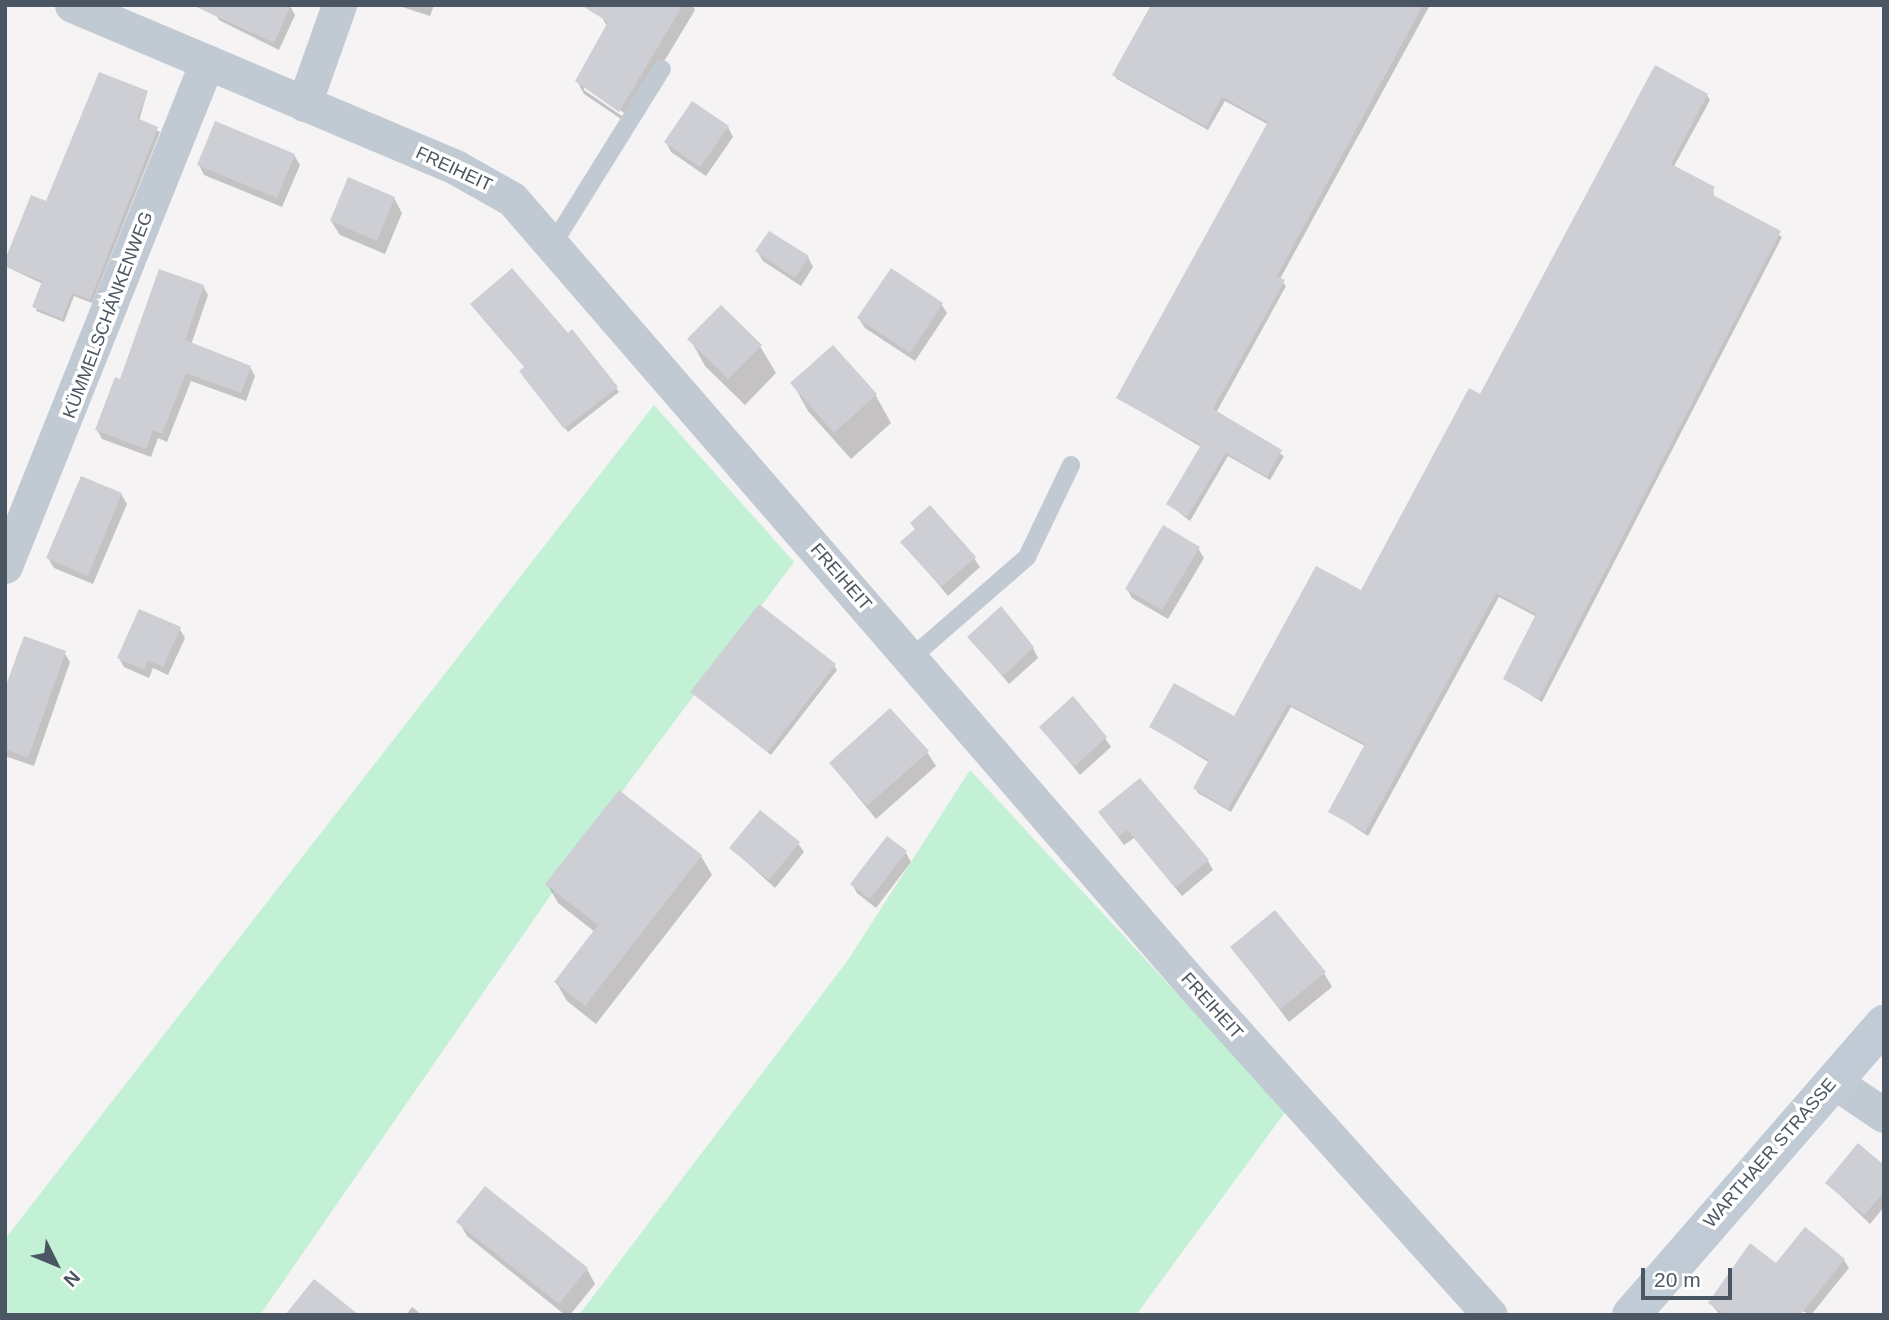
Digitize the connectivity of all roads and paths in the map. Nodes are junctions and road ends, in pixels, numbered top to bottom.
1 (72, 5) edge
2 (339, 5) edge
3 (207, 62) junction
4 (662, 69) dead end
5 (304, 104) junction
6 (553, 244) junction
7 (1071, 465) dead end
8 (5, 566) edge
9 (911, 658) junction
10 (1884, 1024) edge
11 (1833, 1081) junction
12 (1884, 1115) edge
13 (1490, 1315) edge
14 (1630, 1315) edge

1 - 3 street, FREIHEIT
2 - 5 street
3 - 5 street, FREIHEIT
3 - 8 street, KÜMMELSCHÄNKENWEG
4 - 6 lane
5 - 6 street, FREIHEIT
6 - 9 street, FREIHEIT
7 - 9 lane
9 - 13 street, FREIHEIT
10 - 11 street, WARTHAER STRASSE
11 - 12 street
11 - 14 street, WARTHAER STRASSE

